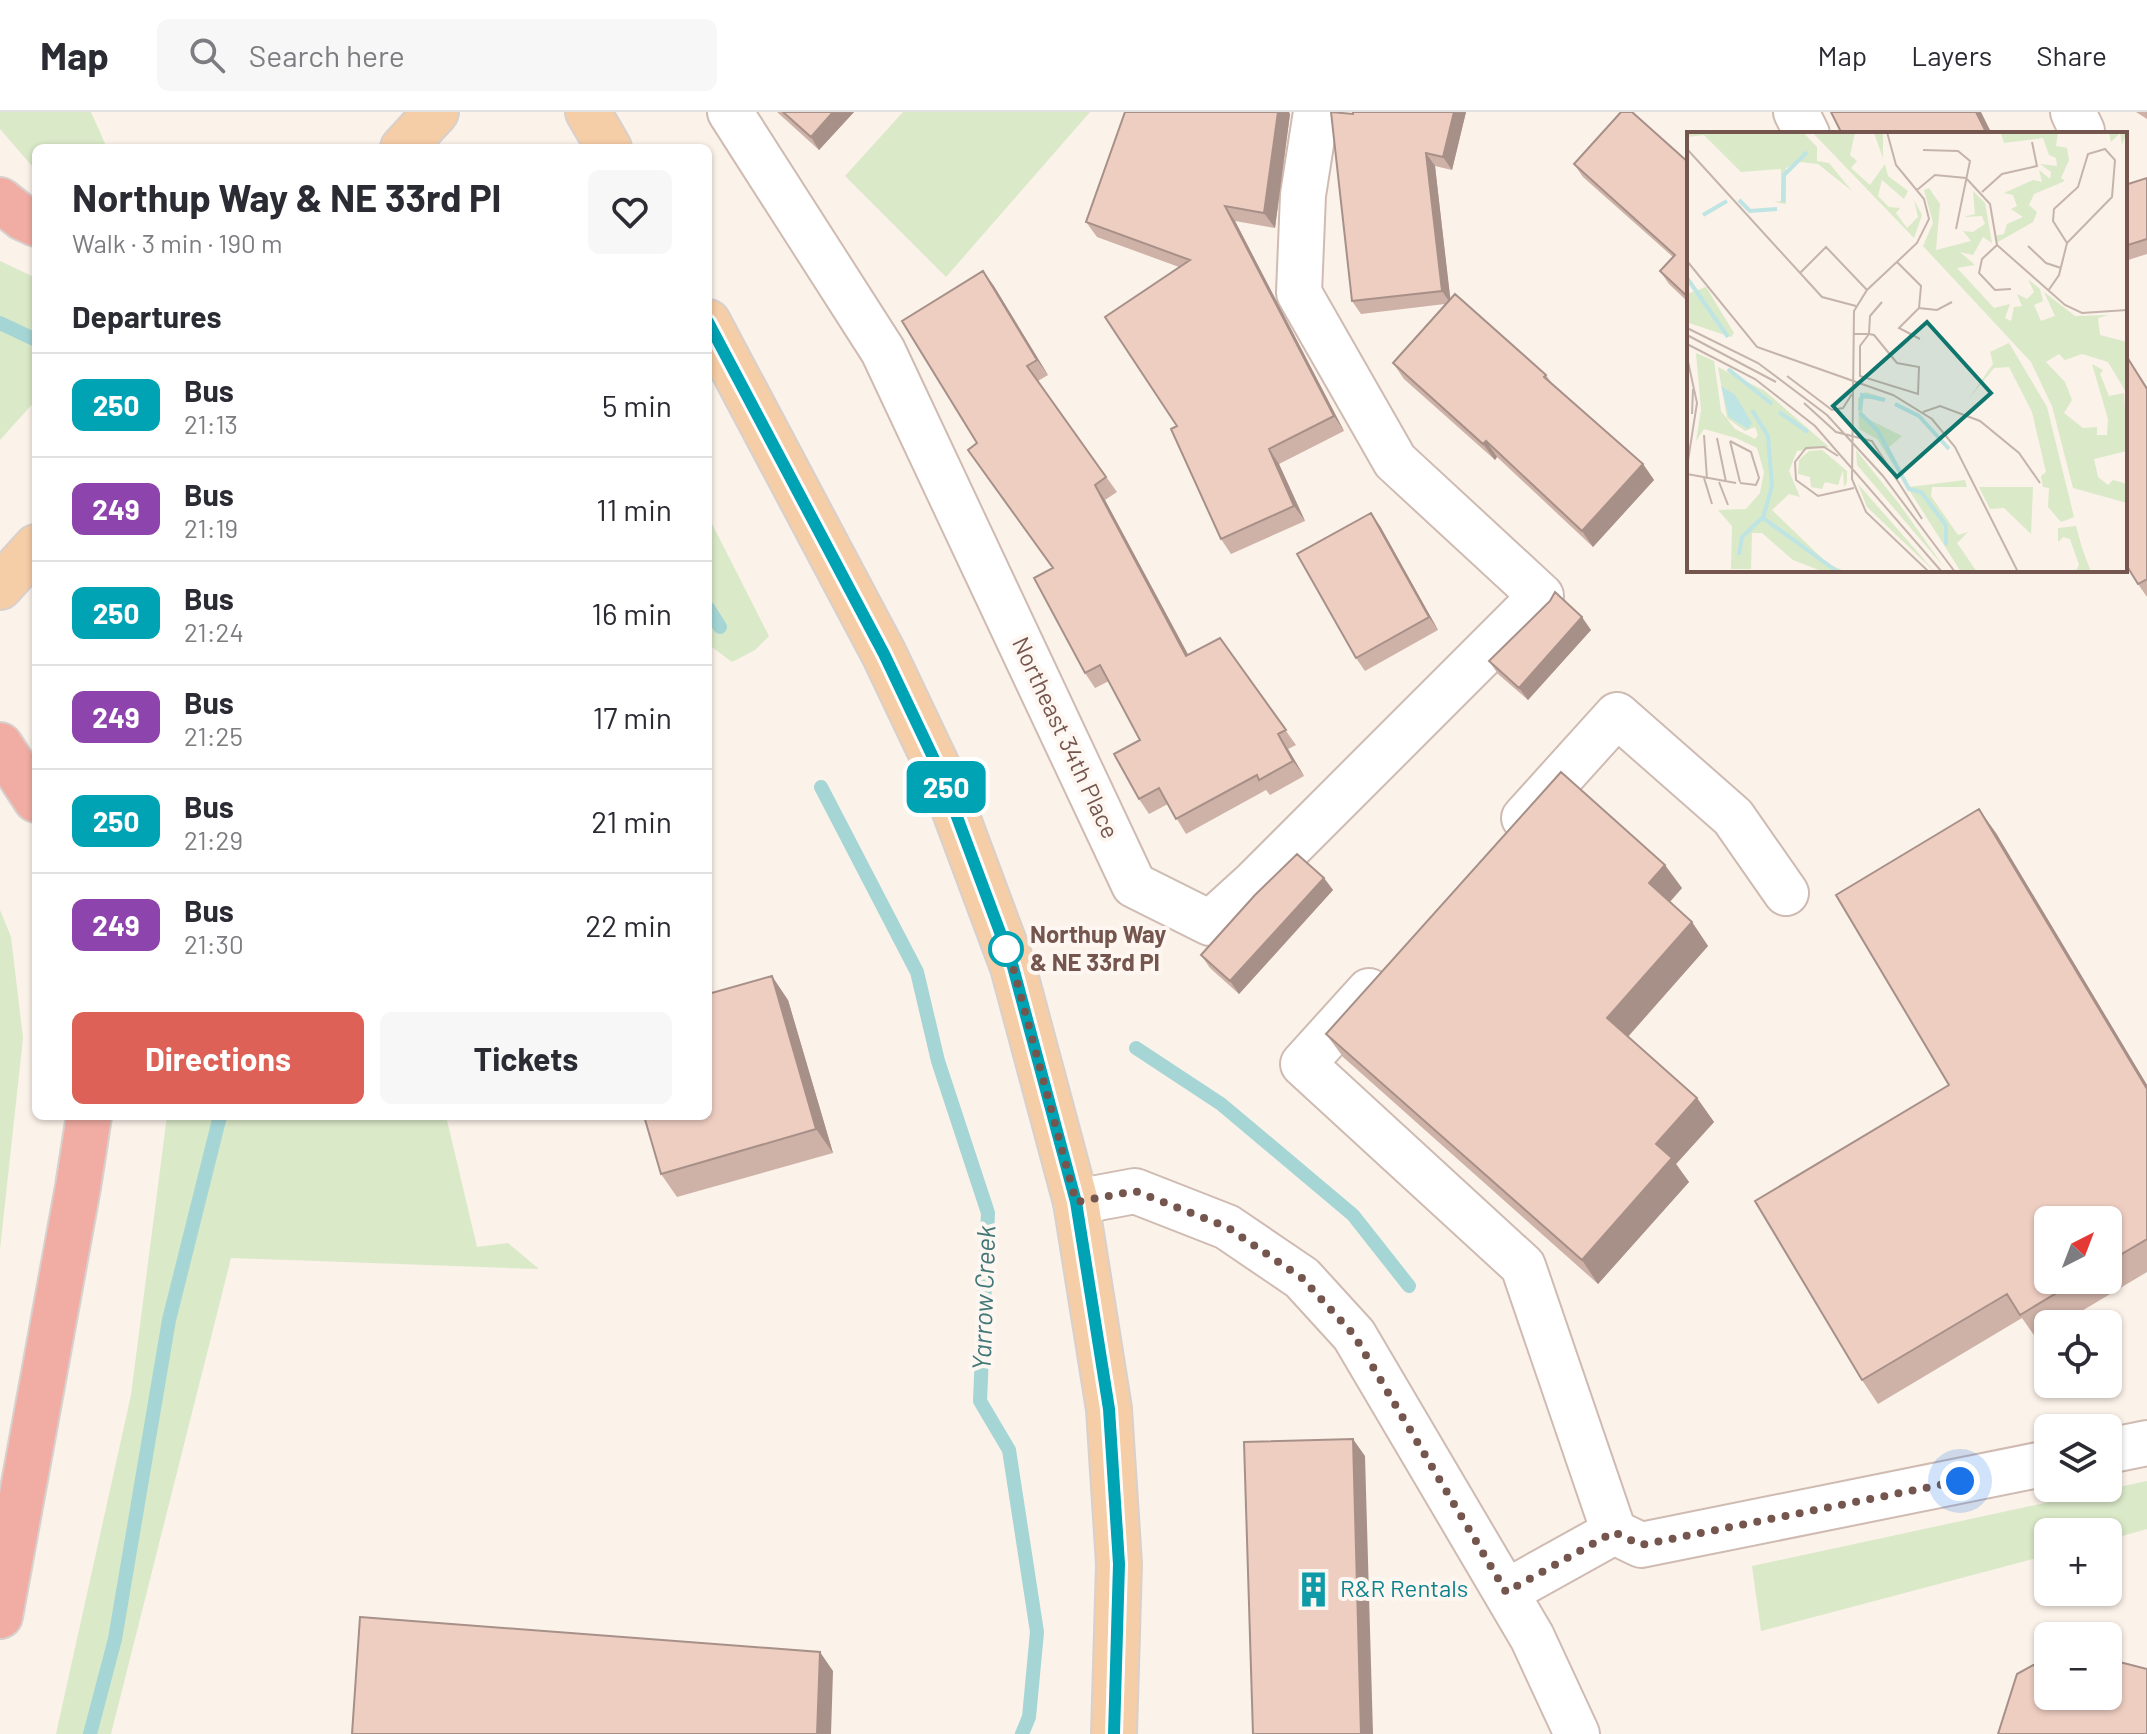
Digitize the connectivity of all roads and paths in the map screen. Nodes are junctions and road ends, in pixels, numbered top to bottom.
1 (436, 112) edge
2 (588, 112) edge
3 (730, 112) edge
4 (1316, 112) edge
5 (1796, 112) edge
6 (1806, 132) edge
7 (407, 144) edge
8 (607, 144) edge
9 (0, 200) edge
10 (32, 222) edge
11 (712, 330) edge
12 (32, 551) edge
13 (0, 587) edge
14 (0, 745) edge
15 (32, 794) edge
16 (1502, 843) edge
17 (1786, 893) dead end
18 (1397, 959) edge
19 (88, 1120) edge
20 (1076, 1202) junction
21 (2147, 1443) edge
22 (2122, 1448) edge
23 (2034, 1466) edge
24 (1614, 1532) junction
25 (1506, 1592) junction
26 (0, 1616) edge
27 (1114, 1734) edge
28 (1577, 1734) edge

1 - 7 main road
2 - 8 main road
3 - 4 street, Northeast 34th Place
5 - 6 street
9 - 10 highway
11 - 20 main road
12 - 13 main road
14 - 15 highway
16 - 17 street
18 - 24 street
19 - 26 highway
20 - 25 street
20 - 27 main road
21 - 22 street
23 - 24 street
24 - 25 street
25 - 28 street

